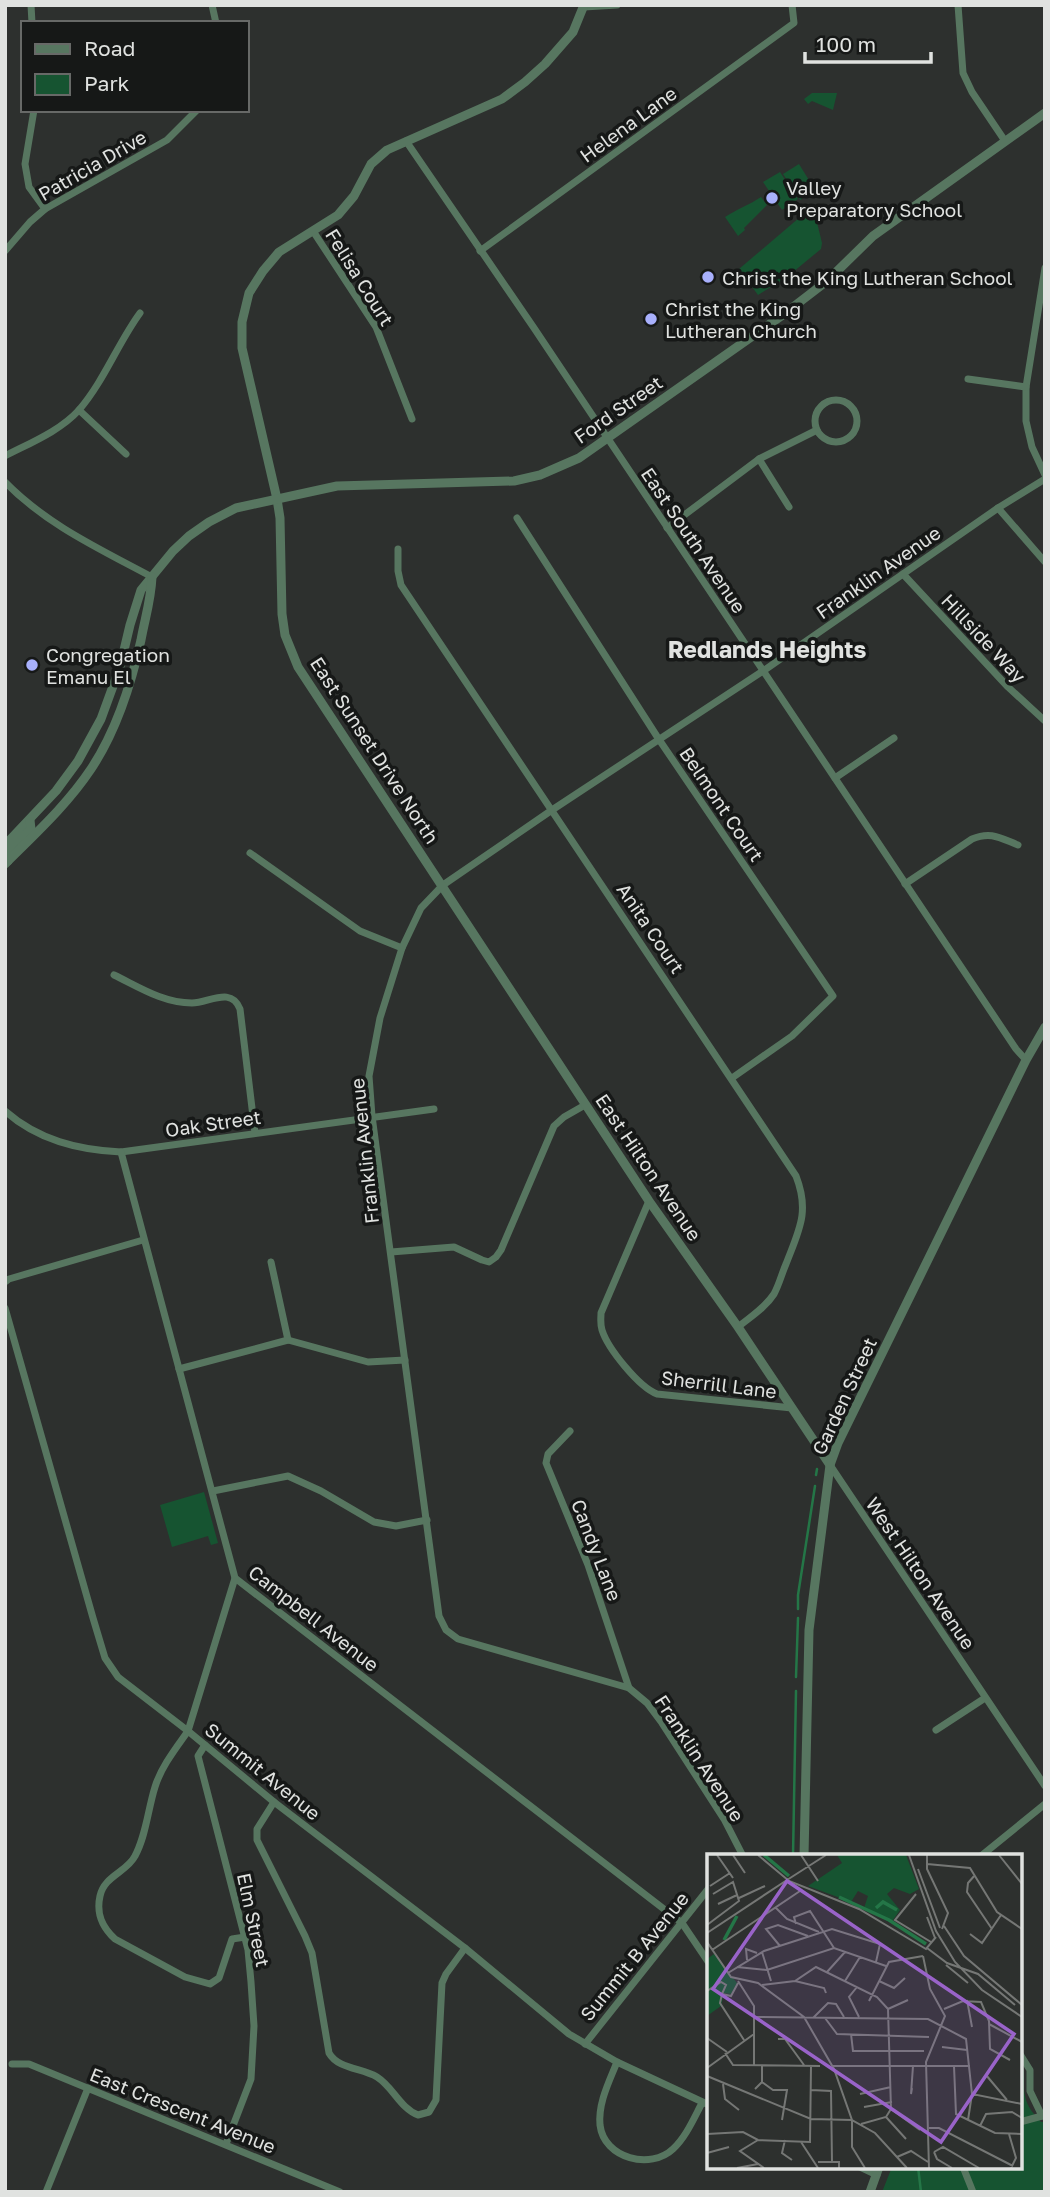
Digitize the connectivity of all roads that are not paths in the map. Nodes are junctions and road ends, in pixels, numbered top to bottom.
1 (617, 5) edge
2 (792, 5) edge
3 (958, 5) edge
4 (584, 6) edge
5 (34, 112) edge
6 (195, 112) edge
7 (1045, 113) edge
8 (406, 141) junction
9 (1005, 141) junction
10 (45, 209) junction
11 (313, 231) junction
12 (5, 251) edge
13 (480, 251) junction
14 (1045, 268) edge
15 (140, 313) dead end
16 (968, 379) dead end
17 (1026, 387) junction
18 (79, 410) junction
19 (412, 419) dead end
20 (817, 430) junction
21 (608, 440) junction
22 (126, 453) dead end
23 (5, 456) edge
24 (759, 458) junction
25 (1045, 477) edge
26 (5, 482) edge
27 (277, 499) junction
28 (789, 507) dead end
29 (998, 508) junction
30 (517, 518) dead end
31 (667, 528) junction
32 (398, 549) dead end
33 (1045, 562) edge
34 (903, 574) junction
35 (152, 577) junction
36 (763, 671) junction
37 (1045, 721) edge
38 (659, 738) junction
39 (894, 738) dead end
40 (835, 778) junction
41 (552, 810) junction
42 (30, 820) junction
43 (5, 845) edge
44 (1018, 845) dead end
45 (250, 853) dead end
46 (7, 863) edge
47 (905, 884) junction
48 (443, 886) junction
49 (402, 948) junction
50 (114, 975) dead end
51 (1045, 1027) edge
52 (1026, 1060) junction
53 (732, 1078) junction
54 (585, 1105) junction
55 (434, 1109) dead end
56 (5, 1111) edge
57 (372, 1116) junction
58 (255, 1133) junction
59 (121, 1152) junction
60 (649, 1201) junction
61 (143, 1240) junction
62 (391, 1252) junction
63 (271, 1262) dead end
64 (5, 1282) edge
65 (5, 1308) edge
66 (738, 1327) junction
67 (288, 1340) junction
68 (405, 1360) junction
69 (179, 1369) junction
70 (792, 1408) junction
71 (570, 1431) dead end
72 (830, 1465) junction
73 (213, 1491) junction
74 (426, 1520) junction
75 (235, 1578) junction
76 (629, 1688) junction
77 (985, 1698) junction
78 (936, 1730) dead end
79 (188, 1731) junction
80 (205, 1745) junction
81 (1045, 1786) edge
82 (274, 1802) junction
83 (1045, 1804) edge
84 (738, 1853) edge
85 (804, 1854) edge
86 (983, 1854) edge
87 (707, 1891) edge
88 (682, 1923) junction
89 (245, 1937) junction
90 (466, 1948) junction
91 (707, 1961) edge
92 (584, 2043) junction
93 (1022, 2057) edge
94 (617, 2062) junction
95 (12, 2064) dead end
96 (88, 2088) junction
97 (706, 2104) edge
98 (1043, 2116) edge
99 (1022, 2121) edge
100 (226, 2144) junction
101 (964, 2169) edge
102 (878, 2171) edge
103 (324, 2189) edge
104 (46, 2192) edge
105 (340, 2192) edge
106 (870, 2192) edge
107 (973, 2192) edge

1 - 4 street
2 - 13 street, Helena Lane
3 - 9 street
4 - 8 street, East Sunset Drive North
5 - 10 street
6 - 10 street, Patricia Drive
7 - 9 street, Ford Street
8 - 11 street, East Sunset Drive North
8 - 13 street, East South Avenue
9 - 21 street, Ford Street
10 - 12 street, Patricia Drive
11 - 19 street, Felisa Court
11 - 27 street, East Sunset Drive North
13 - 21 street, East South Avenue
14 - 17 street
15 - 18 street
16 - 17 street
17 - 25 street
18 - 22 street
18 - 23 street
20 - 20 street
20 - 24 street
21 - 27 street, Ford Street
21 - 31 street, East South Avenue
24 - 28 street
24 - 31 street
25 - 29 street, Franklin Avenue
26 - 35 street
27 - 35 street, Ford Street
27 - 48 street, East Sunset Drive North
29 - 33 street
29 - 34 street, Franklin Avenue
30 - 38 street, Belmont Court
31 - 36 street, East South Avenue
32 - 41 street, Anita Court
34 - 36 street, Franklin Avenue
34 - 37 street, Hillside Way
35 - 42 street, Ford Street
35 - 46 street
36 - 38 street, Franklin Avenue
36 - 40 street, East South Avenue
38 - 41 street, Franklin Avenue
38 - 53 street, Belmont Court
39 - 40 street
40 - 47 street, East South Avenue
41 - 48 street, Franklin Avenue
41 - 53 street, Anita Court
42 - 43 street, Ford Street
42 - 46 street
44 - 47 street
45 - 49 street
47 - 52 street, East South Avenue
48 - 49 street, Franklin Avenue
48 - 54 street, East Hilton Avenue
49 - 57 street, Franklin Avenue
50 - 58 street
51 - 52 street, Garden Street
52 - 72 street, Garden Street
53 - 66 street, Anita Court
54 - 60 street, East Hilton Avenue
54 - 62 street
55 - 57 street, Oak Street
56 - 59 street, Oak Street
57 - 58 street, Oak Street
57 - 62 street, Franklin Avenue
58 - 59 street, Oak Street
59 - 61 street, Campbell Avenue
60 - 66 street, East Hilton Avenue
60 - 70 street, Sherrill Lane
61 - 64 street
61 - 69 street, Campbell Avenue
62 - 68 street, Franklin Avenue
63 - 67 street
65 - 79 street, Summit Avenue
66 - 70 street, East Hilton Avenue
67 - 68 street
67 - 69 street
68 - 74 street, Franklin Avenue
69 - 73 street, Campbell Avenue
70 - 72 street, East Hilton Avenue
71 - 76 street, Candy Lane
72 - 77 street, West Hilton Avenue
72 - 85 street, Garden Street
73 - 74 street
73 - 75 street, Campbell Avenue
74 - 76 street, Franklin Avenue
75 - 79 street
75 - 88 street, Campbell Avenue
76 - 84 street, Franklin Avenue
77 - 78 street
77 - 81 street, West Hilton Avenue
79 - 80 street, Summit Avenue
79 - 89 street
80 - 82 street, Summit Avenue
80 - 89 street, Elm Street
82 - 90 street, Summit Avenue
82 - 90 street
83 - 86 street
87 - 88 street, Summit B Avenue
88 - 91 street, Campbell Avenue
88 - 92 street, Summit B Avenue
89 - 100 street, Elm Street
90 - 92 street, Summit Avenue
92 - 94 street, Summit Avenue
93 - 98 street
94 - 97 street, Summit Avenue
94 - 97 street
95 - 96 street, East Crescent Avenue
96 - 100 street, East Crescent Avenue
96 - 104 street
98 - 99 street
100 - 103 street, East Crescent Avenue
101 - 107 street
102 - 106 street
103 - 105 street, East Crescent Avenue

